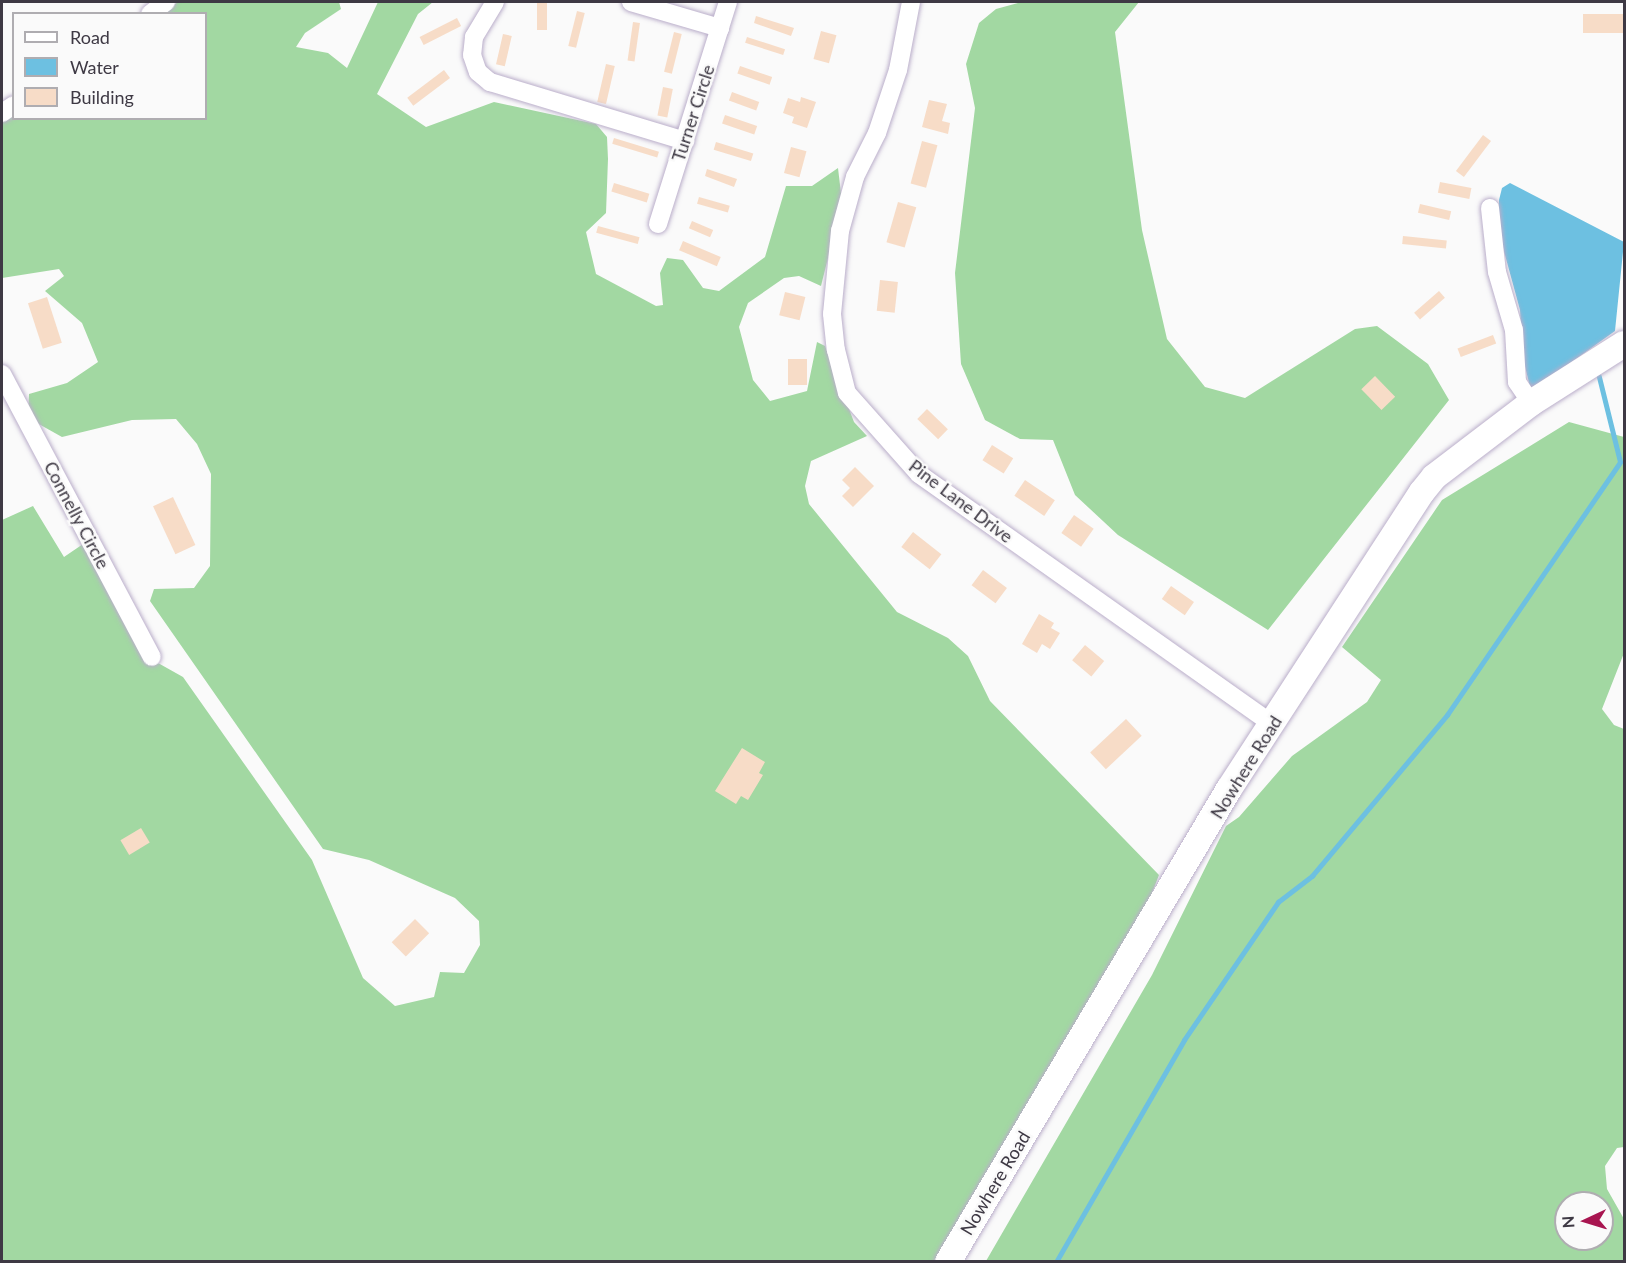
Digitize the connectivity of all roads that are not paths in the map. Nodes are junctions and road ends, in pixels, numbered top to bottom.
1 (166, 2) edge
2 (495, 2) edge
3 (631, 2) edge
4 (728, 2) edge
5 (911, 2) edge
6 (153, 12) edge
7 (720, 28) junction
8 (685, 141) junction
9 (1490, 208) dead end
10 (658, 224) dead end
11 (1624, 344) edge
12 (2, 374) edge
13 (1531, 403) junction
14 (152, 657) dead end
15 (1272, 724) junction
16 (948, 1262) edge

1 - 6 street
2 - 8 street
3 - 7 street
4 - 7 street, Turner Circle
5 - 15 street, Pine Lane Drive
7 - 8 street, Turner Circle
8 - 10 street, Turner Circle
9 - 13 street
11 - 13 street, Nowhere Road
12 - 14 street, Connelly Circle
13 - 15 street, Nowhere Road
15 - 16 street, Nowhere Road

